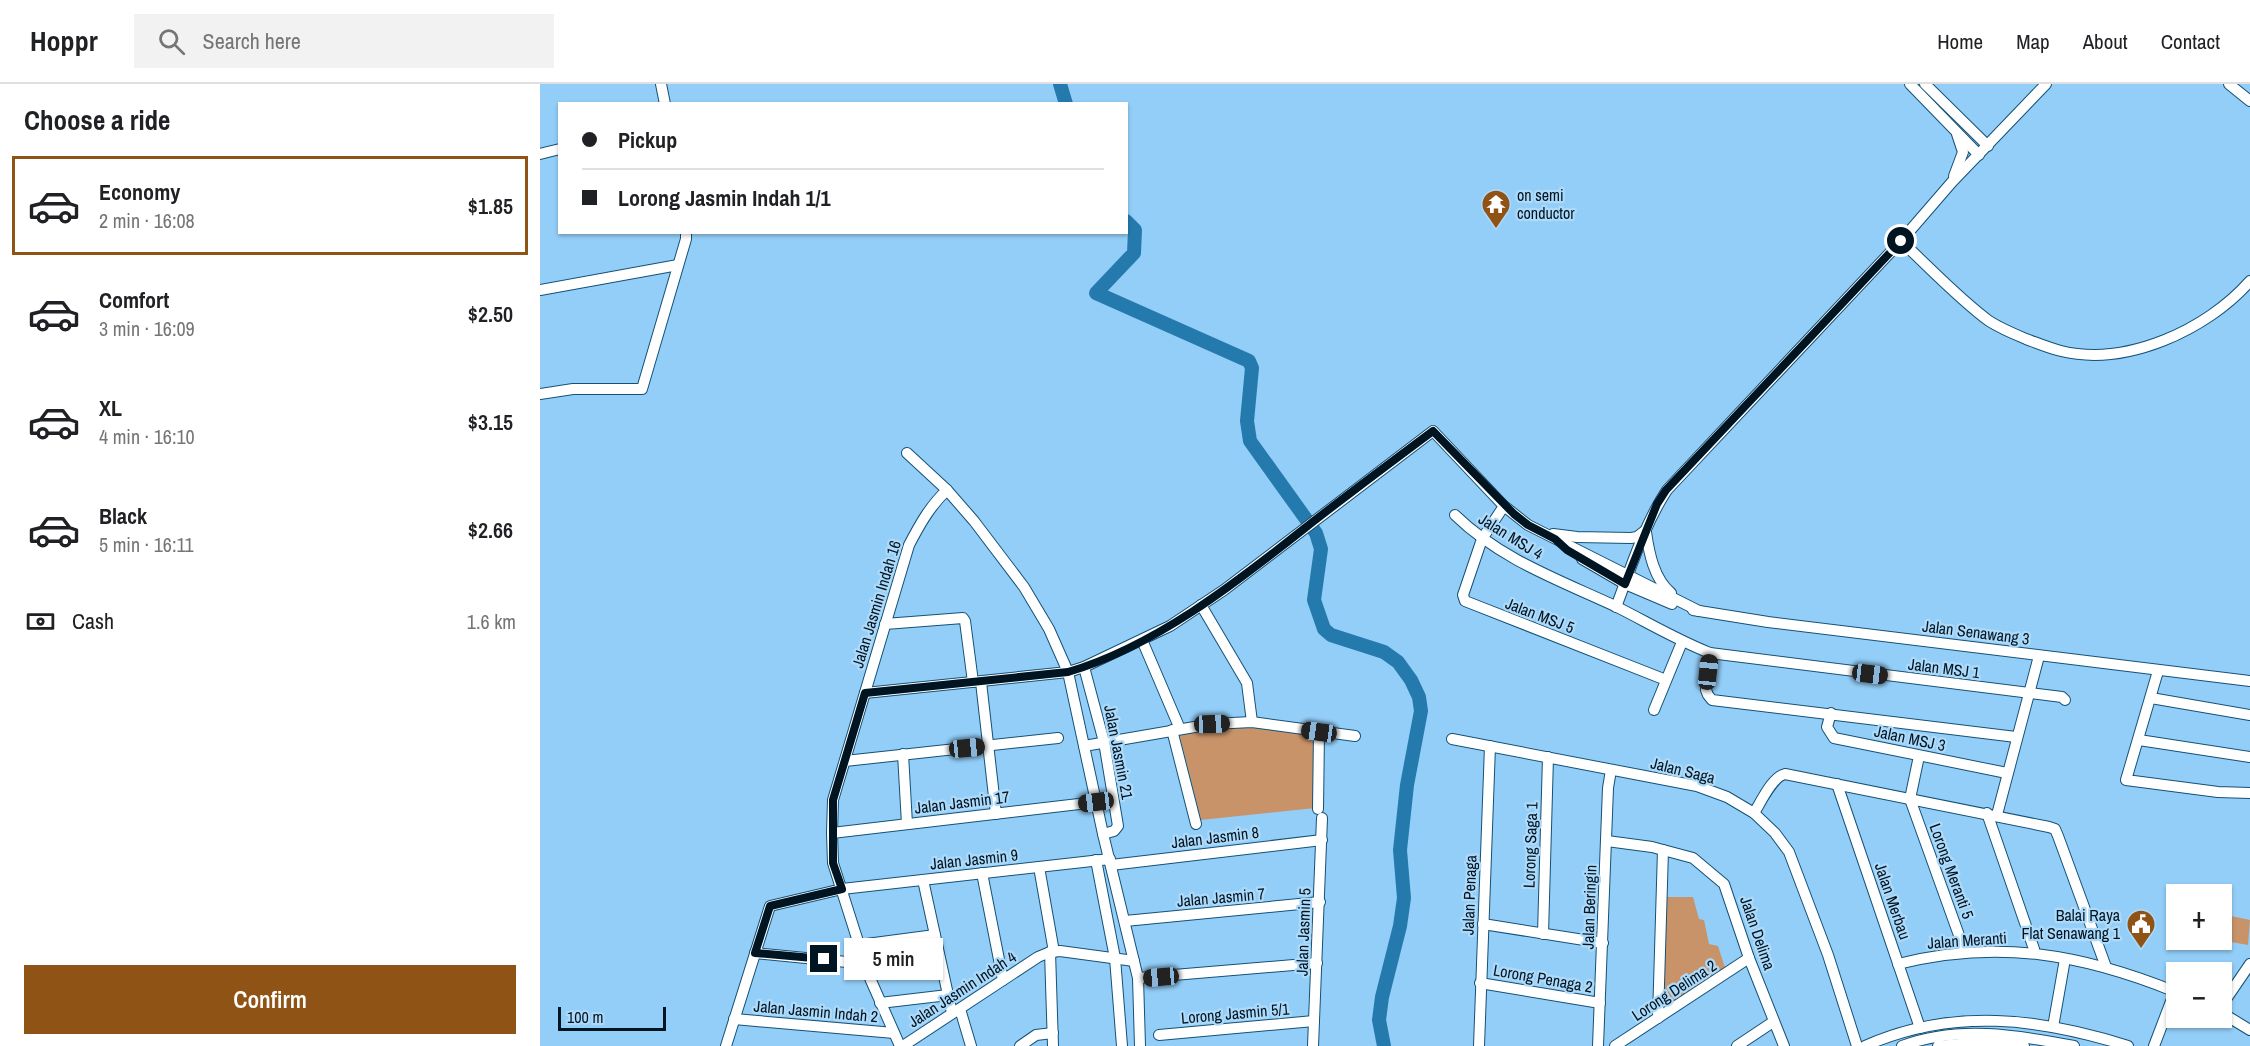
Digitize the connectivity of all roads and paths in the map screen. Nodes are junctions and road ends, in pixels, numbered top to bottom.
1 (661, 84) edge
2 (1910, 84) edge
3 (1925, 84) edge
4 (2046, 84) edge
5 (2229, 84) edge
6 (2250, 101) edge
7 (665, 102) edge
8 (1952, 110) junction
9 (2009, 124) junction
10 (1953, 126) junction
11 (1988, 146) junction
12 (558, 150) edge
13 (540, 154) edge
14 (1979, 155) junction
15 (1952, 182) junction
16 (686, 234) edge
17 (1901, 241) junction
18 (678, 265) junction
19 (2250, 281) edge
20 (540, 290) edge
21 (540, 392) edge
22 (906, 453) dead end
23 (948, 490) junction
24 (1504, 506) junction
25 (1455, 515) dead end
26 (1528, 525) junction
27 (1646, 530) junction
28 (1482, 539) junction
29 (1627, 579) junction
30 (1681, 601) junction
31 (1201, 605) junction
32 (1616, 607) junction
33 (1699, 611) junction
34 (885, 624) junction
35 (1142, 640) junction
36 (1682, 642) junction
37 (1710, 653) junction
38 (2039, 656) junction
39 (1084, 667) junction
40 (2158, 671) junction
41 (1068, 672) junction
42 (1666, 680) junction
43 (2250, 681) edge
44 (977, 682) junction
45 (865, 693) junction
46 (2029, 693) junction
47 (2151, 698) junction
48 (2065, 700) dead end
49 (1654, 710) dead end
50 (1831, 713) junction
51 (2250, 715) edge
52 (1252, 722) junction
53 (1176, 730) junction
54 (1319, 732) junction
55 (1355, 736) dead end
56 (2016, 737) junction
57 (1058, 738) dead end
58 (1452, 739) dead end
59 (2139, 740) junction
60 (1104, 742) junction
61 (988, 745) junction
62 (1084, 746) junction
63 (1490, 746) junction
64 (903, 754) junction
65 (1919, 756) junction
66 (1548, 757) junction
67 (2250, 757) edge
68 (845, 760) junction
69 (1611, 770) junction
70 (2007, 773) junction
71 (1837, 784) junction
72 (2250, 793) edge
73 (1910, 799) junction
74 (1096, 802) junction
75 (1992, 812) junction
76 (1754, 813) junction
77 (996, 814) junction
78 (907, 824) junction
79 (1196, 824) dead end
80 (832, 833) junction
81 (1103, 834) junction
82 (1322, 840) junction
83 (1607, 841) junction
84 (1663, 850) junction
85 (1096, 860) junction
86 (1111, 862) junction
87 (1039, 867) junction
88 (982, 873) junction
89 (923, 880) junction
90 (842, 889) junction
91 (1320, 902) junction
92 (1125, 921) junction
93 (1483, 924) junction
94 (1543, 934) junction
95 (935, 935) junction
96 (1603, 943) junction
97 (859, 945) junction
98 (1052, 952) junction
99 (1965, 952) junction
100 (755, 953) junction
101 (2033, 953) junction
102 (1115, 958) junction
103 (1749, 958) junction
104 (2066, 959) junction
105 (1134, 961) junction
106 (847, 962) dead end
107 (1317, 963) junction
108 (1898, 964) junction
109 (2250, 964) edge
110 (2106, 968) junction
111 (1138, 978) junction
112 (1003, 980) junction
113 (1480, 983) junction
114 (2166, 989) edge
115 (2232, 990) edge
116 (948, 995) junction
117 (880, 1003) junction
118 (1600, 1003) junction
119 (956, 1011) junction
120 (2166, 1017) edge
121 (1658, 1018) junction
122 (734, 1019) junction
123 (2232, 1019) edge
124 (1314, 1021) junction
125 (1773, 1022) junction
126 (2054, 1027) junction
127 (1920, 1028) junction
128 (2250, 1030) edge
129 (894, 1033) junction
130 (1053, 1033) junction
131 (1159, 1035) dead end
132 (726, 1046) edge
133 (902, 1046) edge
134 (971, 1046) edge
135 (1020, 1046) edge
136 (1053, 1046) edge
137 (1122, 1046) edge
138 (1140, 1046) edge
139 (1313, 1046) edge
140 (1479, 1046) edge
141 (1598, 1046) edge
142 (1615, 1046) edge
143 (1737, 1046) edge
144 (1784, 1046) edge
145 (1857, 1046) edge
146 (1865, 1046) edge
147 (1902, 1046) edge
148 (1938, 1046) edge
149 (2024, 1046) edge
150 (2074, 1046) edge
151 (2128, 1046) edge
152 (2154, 1046) edge

1 - 7 street
2 - 10 street
3 - 8 street
4 - 9 street
5 - 6 street
8 - 9 street
8 - 11 street
9 - 11 street
10 - 14 street
10 - 15 street
11 - 14 street
12 - 13 street
14 - 15 street
15 - 17 street
16 - 18 street
17 - 19 street
17 - 27 street
18 - 20 street
18 - 21 street
22 - 23 street
23 - 34 street, Jalan Jasmin Indah 16
23 - 41 street
24 - 26 street
24 - 28 street
24 - 31 street
25 - 28 street, Jalan MSJ 4
26 - 27 street
26 - 29 street
27 - 29 street
27 - 30 street
28 - 32 street, Jalan MSJ 4
28 - 42 street, Jalan MSJ 5
29 - 30 street, Jalan Senawang 3
29 - 32 street
29 - 33 street, Jalan Senawang 3
30 - 33 street, Jalan Senawang 3
31 - 35 street
31 - 52 street
32 - 36 street, Jalan MSJ 4
33 - 38 street, Jalan Senawang 3
34 - 44 street
34 - 45 street, Jalan Jasmin Indah 16
35 - 39 street
35 - 53 street
36 - 37 street, Jalan MSJ 1
36 - 42 street
37 - 46 street, Jalan MSJ 1
37 - 50 street
38 - 40 street, Jalan Senawang 3
38 - 46 street
39 - 41 street
39 - 60 street, Jalan Jasmin 21
40 - 43 street, Jalan Senawang 3
40 - 47 street
41 - 44 street
41 - 62 street
42 - 49 street
44 - 45 street
44 - 61 street
45 - 68 street, Jalan Jasmin Indah 16
46 - 48 street, Jalan MSJ 1
46 - 56 street
47 - 51 street
47 - 59 street
50 - 56 street
50 - 65 street, Jalan MSJ 3
52 - 53 street
52 - 54 street
53 - 60 street
53 - 79 street
54 - 55 street
54 - 82 street, Jalan Jasmin 5
56 - 70 street
57 - 61 street
58 - 63 street, Jalan Saga
59 - 67 street
59 - 72 street
60 - 62 street
60 - 81 street, Jalan Jasmin 21
61 - 64 street
61 - 77 street
62 - 74 street
63 - 66 street, Jalan Saga
63 - 93 street, Jalan Penaga
64 - 68 street
64 - 78 street
65 - 70 street, Jalan MSJ 3
65 - 73 street
66 - 69 street, Jalan Saga
66 - 94 street, Lorong Saga 1
68 - 80 street, Jalan Jasmin Indah 16
69 - 76 street, Jalan Saga
69 - 83 street, Jalan Beringin
70 - 75 street
71 - 73 street
71 - 76 street
71 - 108 street, Jalan Merbau
73 - 75 street
73 - 99 street, Lorong Meranti 5
74 - 77 street, Jalan Jasmin 17
74 - 81 street
75 - 101 street
75 - 110 street
76 - 145 street, Jalan Saga
77 - 78 street, Jalan Jasmin 17
78 - 80 street, Jalan Jasmin 17
80 - 90 street, Jalan Jasmin Indah 16
81 - 86 street
82 - 86 street, Jalan Jasmin 8
82 - 91 street, Jalan Jasmin 5
83 - 84 street, Jalan Delima
83 - 96 street, Jalan Beringin
84 - 103 street, Jalan Delima
84 - 121 street
85 - 86 street, Jalan Jasmin 9
85 - 87 street, Jalan Jasmin 9
85 - 102 street
86 - 92 street
87 - 88 street, Jalan Jasmin 9
87 - 98 street
88 - 89 street, Jalan Jasmin 9
88 - 112 street
89 - 90 street, Jalan Jasmin 9
89 - 95 street
90 - 97 street, Jalan Jasmin Indah 16
90 - 100 street, Jalan Jasmin 9
91 - 92 street, Jalan Jasmin 7
91 - 107 street, Jalan Jasmin 5
92 - 105 street
93 - 94 street
93 - 113 street, Jalan Penaga
94 - 96 street
95 - 97 street
95 - 116 street
96 - 118 street, Jalan Beringin
97 - 117 street, Jalan Jasmin Indah 16
98 - 102 street
98 - 112 street, Jalan Jasmin Indah 4
98 - 130 street
99 - 101 street, Jalan Meranti
99 - 108 street, Jalan Meranti
100 - 106 street
100 - 122 street
101 - 104 street, Jalan Meranti
102 - 105 street
102 - 137 street
103 - 121 street, Lorong Delima 2
103 - 125 street, Jalan Delima
104 - 110 street, Jalan Meranti
104 - 126 street
105 - 111 street
107 - 111 street
107 - 124 street, Jalan Jasmin 5
108 - 127 street, Jalan Merbau
109 - 115 street
110 - 114 street, Jalan Meranti
111 - 138 street
112 - 119 street, Jalan Jasmin Indah 4
113 - 118 street, Lorong Penaga 2
113 - 140 street, Jalan Penaga
116 - 117 street
116 - 119 street
117 - 129 street, Jalan Jasmin Indah 16
118 - 141 street, Jalan Beringin
119 - 133 street, Jalan Jasmin Indah 4
119 - 134 street
120 - 152 street
121 - 142 street, Lorong Delima 2
122 - 129 street, Jalan Jasmin Indah 2
122 - 132 street
123 - 128 street
124 - 131 street, Lorong Jasmin 5/1
124 - 139 street, Jalan Jasmin 5
125 - 143 street
125 - 144 street, Jalan Delima
126 - 127 street
126 - 151 street
127 - 146 street
129 - 133 street, Jalan Jasmin Indah 16
130 - 135 street
130 - 136 street
147 - 150 street
148 - 149 street

